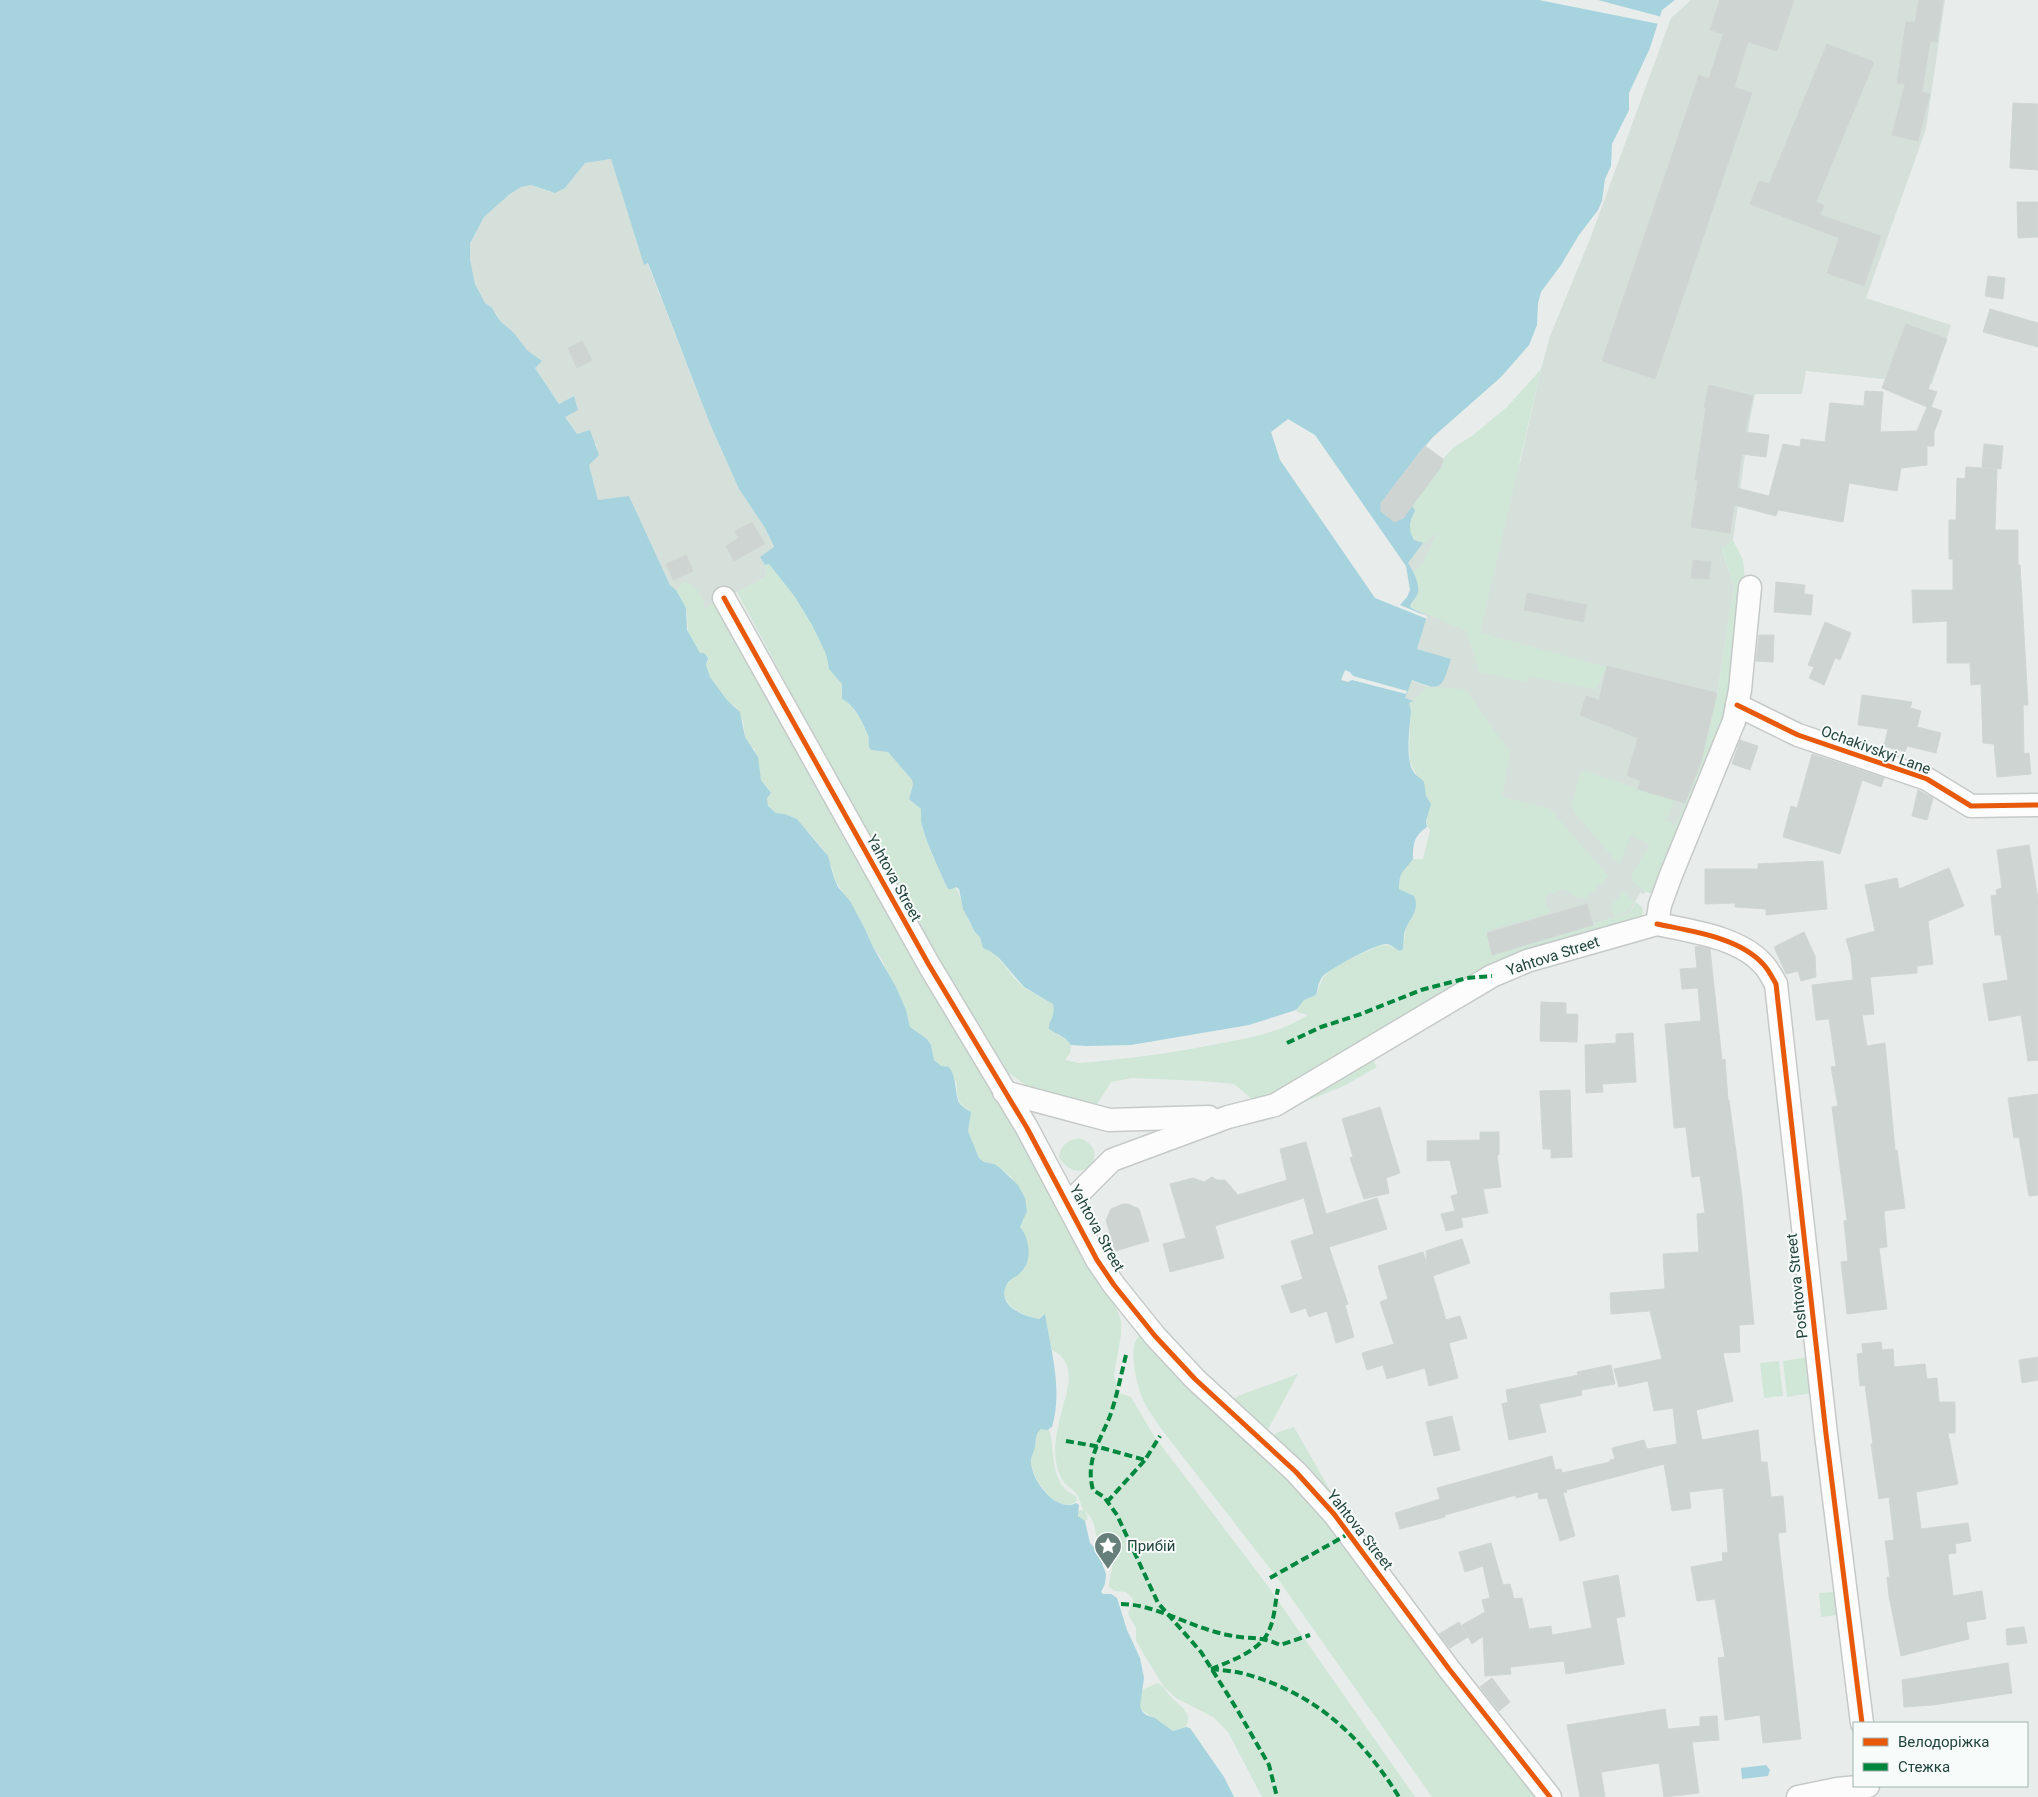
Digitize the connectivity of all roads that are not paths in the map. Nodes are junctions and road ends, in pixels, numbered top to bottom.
1 (1750, 587) dead end
2 (724, 598) dead end
3 (1737, 705) junction
4 (2038, 805) edge
5 (1657, 924) junction
6 (1004, 1092) junction
7 (1228, 1117) junction
8 (1068, 1204) junction
9 (1862, 1722) edge
10 (1858, 1787) edge
11 (1550, 1797) edge
12 (1798, 1797) edge

1 - 3 street
2 - 6 street, Yahtova Street
3 - 4 street, Ochakivskyi Lane
3 - 5 street
5 - 7 street, Yahtova Street
5 - 9 street, Poshtova Street
6 - 7 street
6 - 8 street, Yahtova Street
7 - 8 street, Yahtova Street
8 - 11 street, Yahtova Street
10 - 12 street

